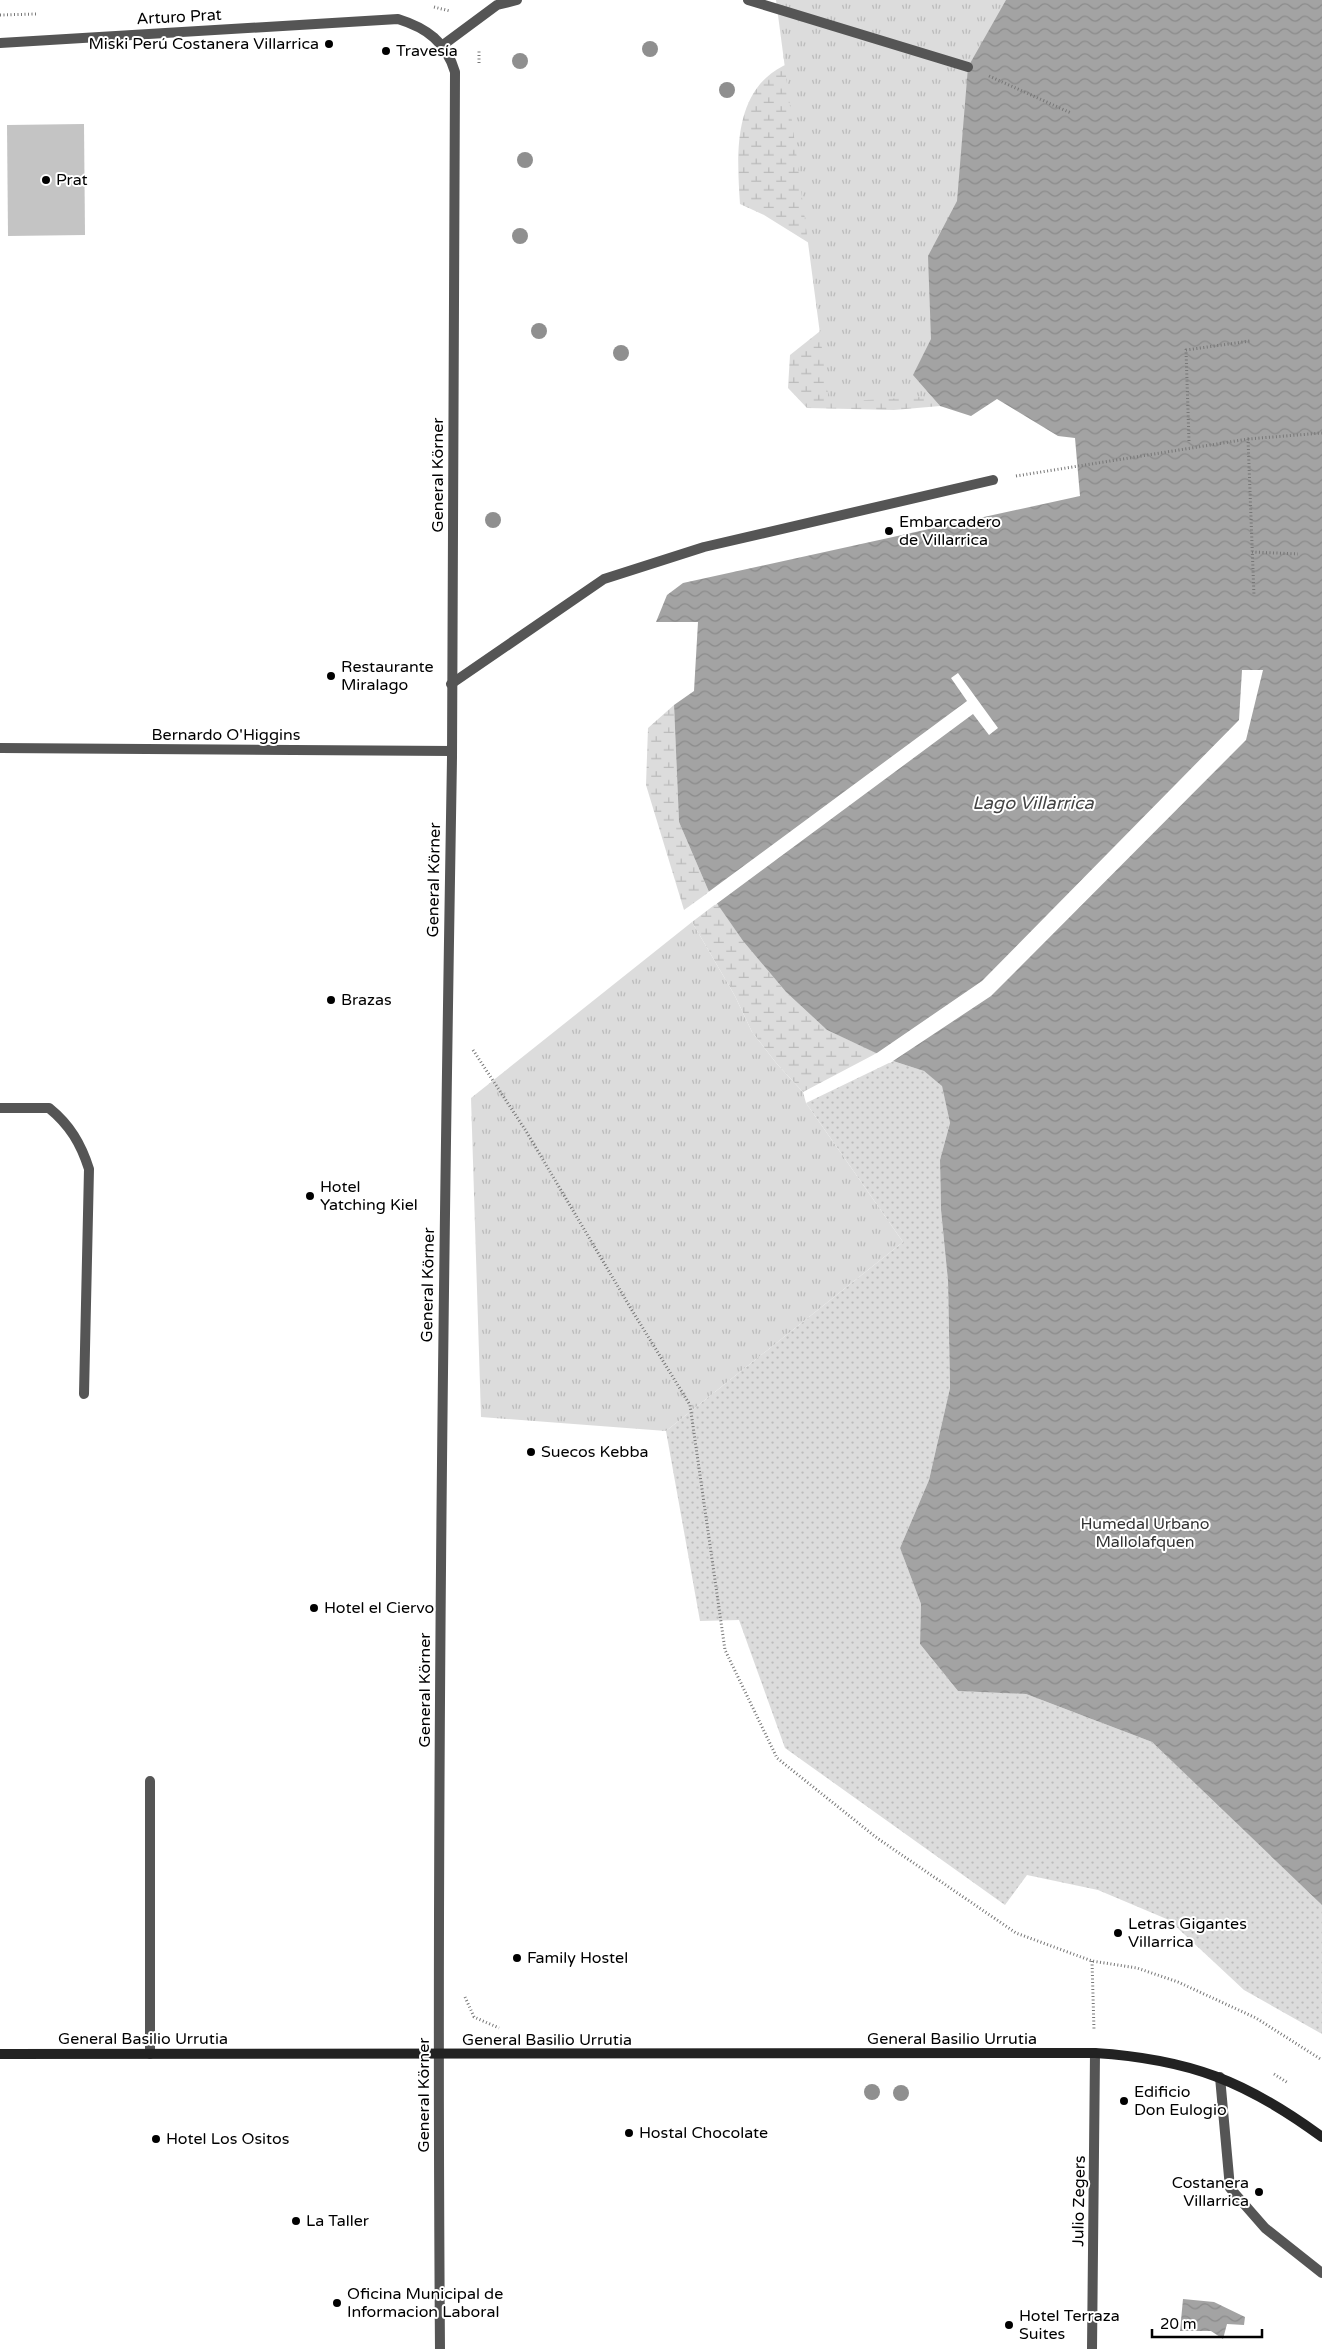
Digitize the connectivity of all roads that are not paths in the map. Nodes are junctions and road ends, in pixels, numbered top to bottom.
1 (517, 0) edge
2 (748, 0) edge
3 (0, 43) edge
4 (443, 45) junction
5 (968, 67) road end
6 (455, 72) joint
7 (993, 480) road end
8 (451, 684) junction
9 (0, 748) edge
10 (452, 751) junction
11 (0, 1108) edge
12 (84, 1394) dead end
13 (150, 1781) dead end
14 (1095, 2053) junction
15 (0, 2054) edge
16 (150, 2054) junction
17 (438, 2055) junction
18 (1220, 2077) junction
19 (1322, 2137) edge
20 (1322, 2274) edge
21 (440, 2349) edge
22 (1092, 2349) edge

1 - 4 street
2 - 5 street
3 - 4 street, Arturo Prat
4 - 6 street, Arturo Prat
6 - 8 street, General Körner
7 - 8 street
8 - 10 street, General Körner
9 - 10 street, Bernardo O'Higgins
10 - 17 street, General Körner
11 - 12 street
13 - 16 street
14 - 17 main road, General Basilio Urrutia
14 - 18 main road, General Basilio Urrutia
14 - 22 street, Julio Zegers
15 - 16 main road, General Basilio Urrutia
16 - 17 main road, General Basilio Urrutia
17 - 21 street, General Körner
18 - 19 main road, General Basilio Urrutia
18 - 20 street

